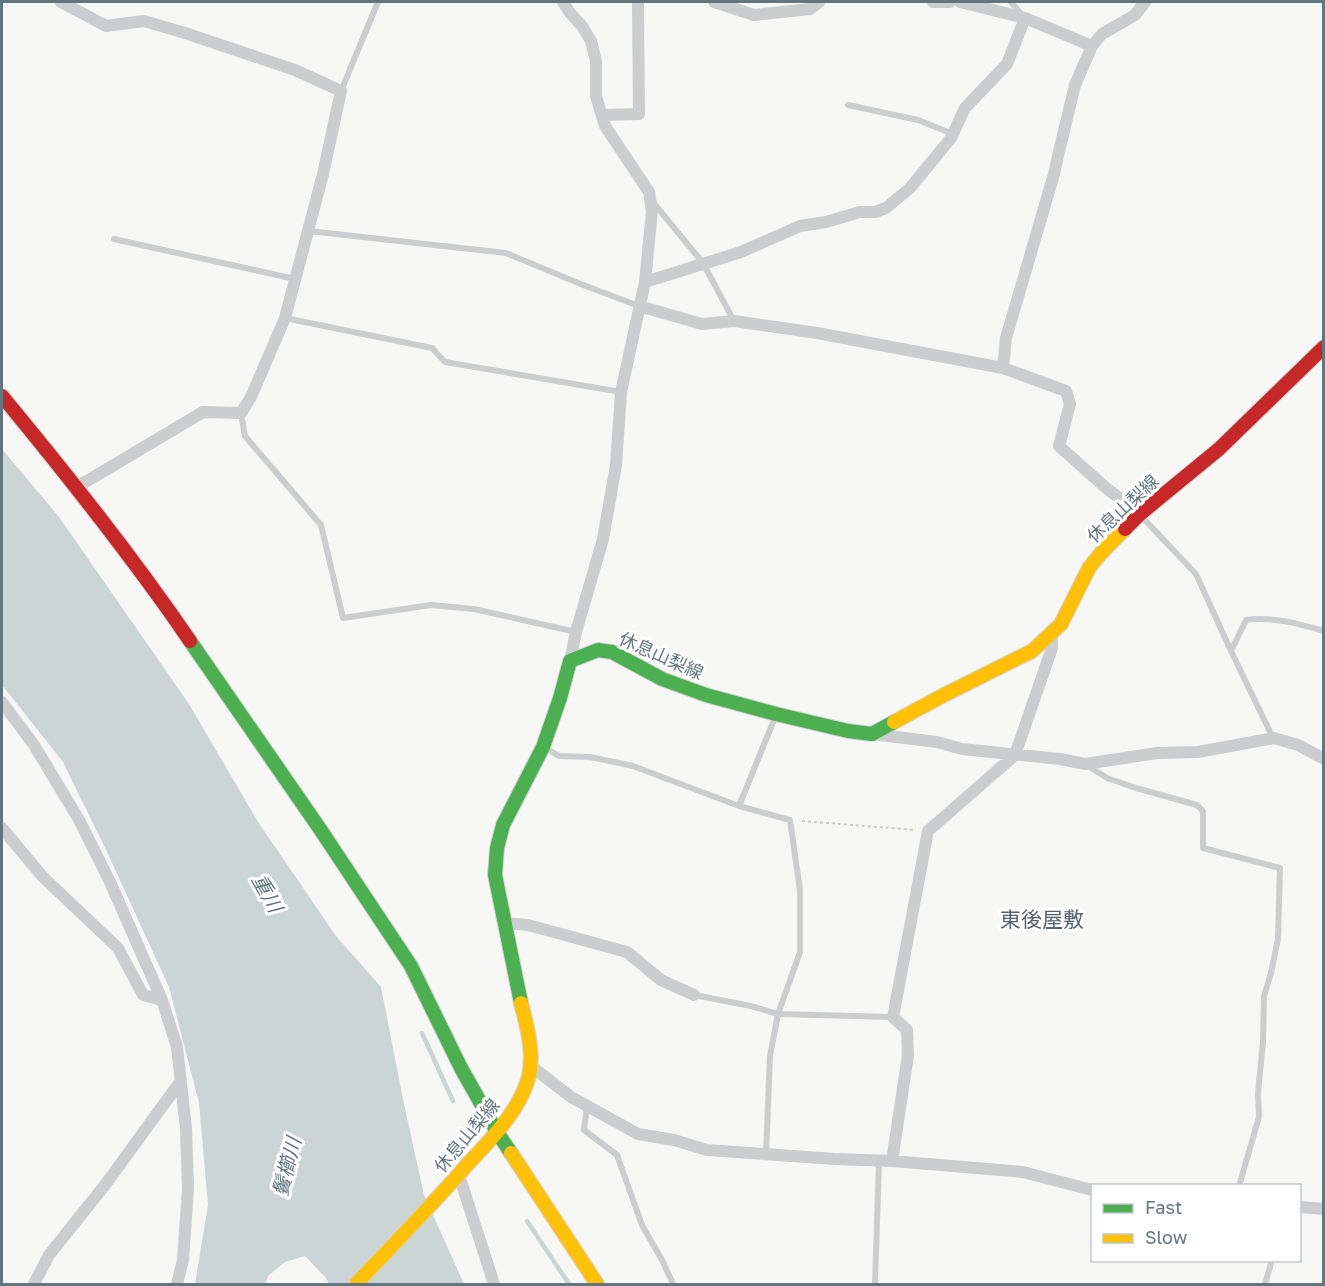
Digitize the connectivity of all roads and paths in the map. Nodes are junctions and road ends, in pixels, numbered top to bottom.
1 (62, 2) edge
2 (378, 2) edge
3 (563, 2) edge
4 (638, 2) edge
5 (714, 2) edge
6 (819, 2) edge
7 (933, 2) edge
8 (950, 2) edge
9 (960, 2) edge
10 (1011, 2) edge
11 (1145, 2) edge
12 (1025, 18) junction
13 (1092, 46) junction
14 (341, 91) junction
15 (848, 105) dead end
16 (602, 115) junction
17 (953, 134) junction
18 (650, 198) junction
19 (308, 230) junction
20 (114, 238) dead end
21 (703, 263) junction
22 (295, 279) junction
23 (645, 282) junction
24 (639, 306) junction
25 (285, 318) junction
26 (734, 321) junction
27 (1323, 347) edge
28 (1003, 368) junction
29 (621, 392) junction
30 (2, 396) edge
31 (241, 413) junction
32 (77, 487) junction
33 (1140, 514) junction
34 (1323, 631) edge
35 (576, 632) junction
36 (1052, 633) junction
37 (1231, 651) junction
38 (570, 661) junction
39 (2, 702) edge
40 (776, 714) junction
41 (872, 734) junction
42 (1274, 738) junction
43 (543, 747) junction
44 (1015, 755) junction
45 (1323, 759) edge
46 (1085, 764) junction
47 (739, 806) junction
48 (790, 820) junction
49 (2, 828) edge
50 (928, 831) junction
51 (504, 923) junction
52 (694, 995) joint
53 (162, 1000) junction
54 (778, 1014) junction
55 (893, 1017) junction
56 (531, 1066) junction
57 (180, 1082) junction
58 (587, 1106) junction
59 (497, 1132) junction
60 (766, 1154) junction
61 (879, 1161) junction
62 (892, 1161) junction
63 (456, 1178) junction
64 (1239, 1184) edge
65 (1091, 1190) edge
66 (1301, 1207) edge
67 (1323, 1209) edge
68 (1271, 1262) edge
69 (34, 1284) edge
70 (177, 1284) edge
71 (356, 1284) edge
72 (494, 1284) edge
73 (597, 1284) edge
74 (673, 1284) edge
75 (875, 1284) edge
76 (1264, 1284) edge

1 - 14 street
2 - 14 lane
3 - 16 street
4 - 16 street
5 - 6 street
7 - 8 street
9 - 12 street
10 - 12 lane
11 - 13 street
12 - 13 street
12 - 17 street
13 - 28 street
14 - 19 street
15 - 17 lane
16 - 18 street
17 - 21 street
18 - 21 lane
18 - 23 street
19 - 22 street
19 - 24 lane
20 - 22 lane
21 - 23 street
21 - 26 lane
22 - 25 street
23 - 24 street
24 - 26 street
24 - 29 street
25 - 29 lane
25 - 31 street
26 - 28 street
27 - 33 main road, 休息山梨線
28 - 33 street
29 - 35 street
30 - 32 main road
31 - 32 street
31 - 35 lane
32 - 59 main road
33 - 36 main road, 休息山梨線
33 - 37 lane
34 - 37 lane
35 - 38 street
36 - 41 main road, 休息山梨線
36 - 44 street
37 - 42 lane
38 - 40 main road, 休息山梨線
38 - 43 main road, 休息山梨線
39 - 53 street
40 - 41 main road, 休息山梨線
40 - 47 lane
41 - 44 street
42 - 45 street
42 - 46 street
43 - 47 lane
43 - 51 main road, 休息山梨線
44 - 46 street
44 - 50 street
46 - 64 lane
47 - 48 lane
48 - 50 path
48 - 54 lane
49 - 53 street
50 - 55 street
51 - 52 street
51 - 56 main road, 休息山梨線
52 - 54 lane
53 - 57 street
54 - 55 lane
54 - 60 lane
55 - 62 street
56 - 58 street
56 - 59 main road, 休息山梨線
57 - 69 street
57 - 70 street
58 - 60 street
58 - 74 lane
59 - 63 main road, 休息山梨線
59 - 73 main road
60 - 61 street
61 - 62 street
61 - 75 lane
62 - 65 street
63 - 71 main road, 休息山梨線
63 - 72 street
66 - 67 street
68 - 76 lane

